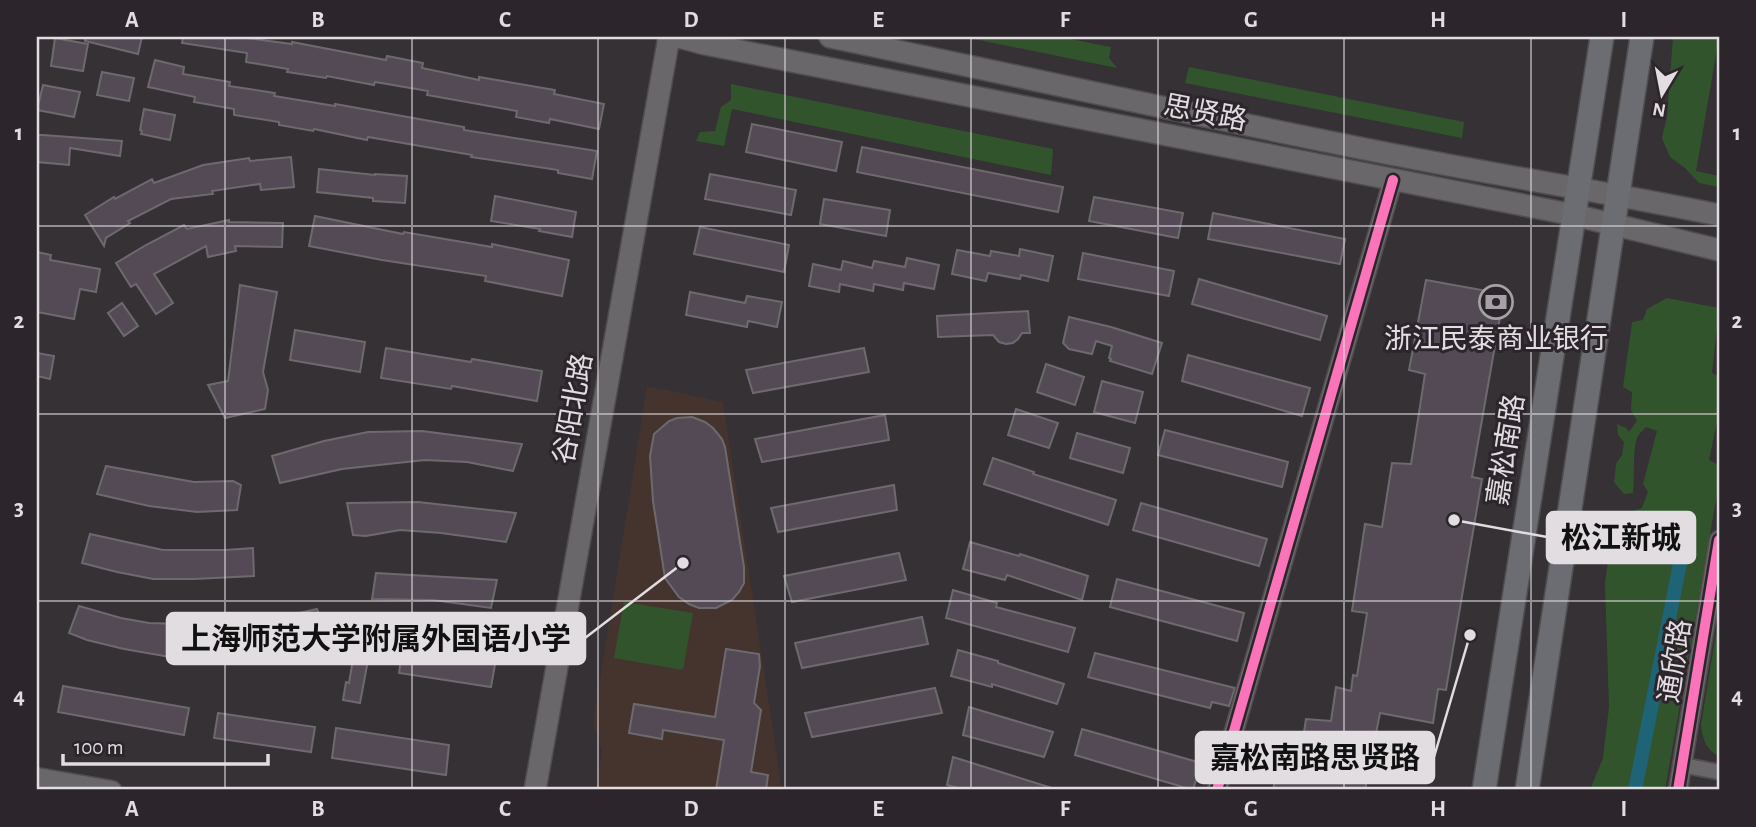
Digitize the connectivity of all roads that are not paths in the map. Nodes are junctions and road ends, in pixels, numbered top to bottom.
1 (669, 37) edge
2 (678, 37) edge
3 (830, 37) edge
4 (1602, 37) edge
5 (1642, 37) edge
6 (1393, 180) junction
7 (1578, 189) junction
8 (1617, 194) junction
9 (1574, 215) junction
10 (1719, 215) edge
11 (1612, 224) junction
12 (1719, 250) edge
13 (1719, 540) edge
14 (1682, 765) junction
15 (1719, 772) edge
16 (37, 777) edge
17 (112, 790) edge
18 (534, 790) edge
19 (1217, 790) edge
20 (1484, 790) edge
21 (1527, 790) edge
22 (1678, 790) edge

1 - 18 main road, 谷阳北路
2 - 6 main road, 思贤路
3 - 7 main road, 思贤路
4 - 7 main road, 嘉松南路
5 - 8 main road
6 - 9 main road, 思贤路
6 - 19 street
7 - 8 main road, 思贤路
7 - 9 main road, 嘉松南路
8 - 10 main road, 思贤路
8 - 11 main road
9 - 11 main road, 思贤路
9 - 20 main road, 嘉松南路
11 - 12 main road, 思贤路
11 - 21 main road
13 - 14 street, 通欣路
14 - 15 street
14 - 22 street, 通欣路
16 - 17 street

